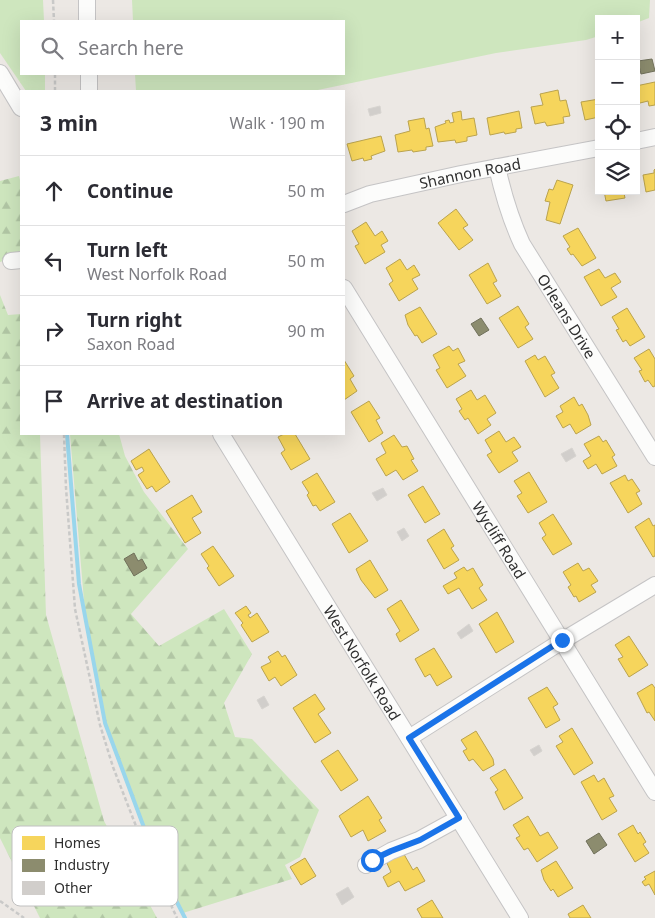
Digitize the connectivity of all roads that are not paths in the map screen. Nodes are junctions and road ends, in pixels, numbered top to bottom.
1 (87, 0) edge
2 (87, 20) edge
3 (0, 73) edge
4 (88, 75) edge
5 (89, 90) edge
6 (20, 106) edge
7 (655, 137) edge
8 (640, 140) edge
9 (595, 149) edge
10 (497, 167) junction
11 (345, 204) edge
12 (345, 290) edge
13 (222, 435) edge
14 (655, 457) edge
15 (655, 584) edge
16 (562, 640) junction
17 (409, 738) junction
18 (655, 792) edge
19 (459, 818) junction
20 (366, 865) dead end
21 (520, 918) edge

1 - 2 street
3 - 6 street
4 - 5 street
7 - 8 street
9 - 10 street, Shannon Road
10 - 11 street, Shannon Road
10 - 14 street, Orleans Drive
12 - 16 street, Wycliff Road
13 - 17 street, West Norfolk Road
15 - 16 street
16 - 17 street
16 - 18 street, Wycliff Road
17 - 19 street, West Norfolk Road
19 - 20 street
19 - 21 street, West Norfolk Road

